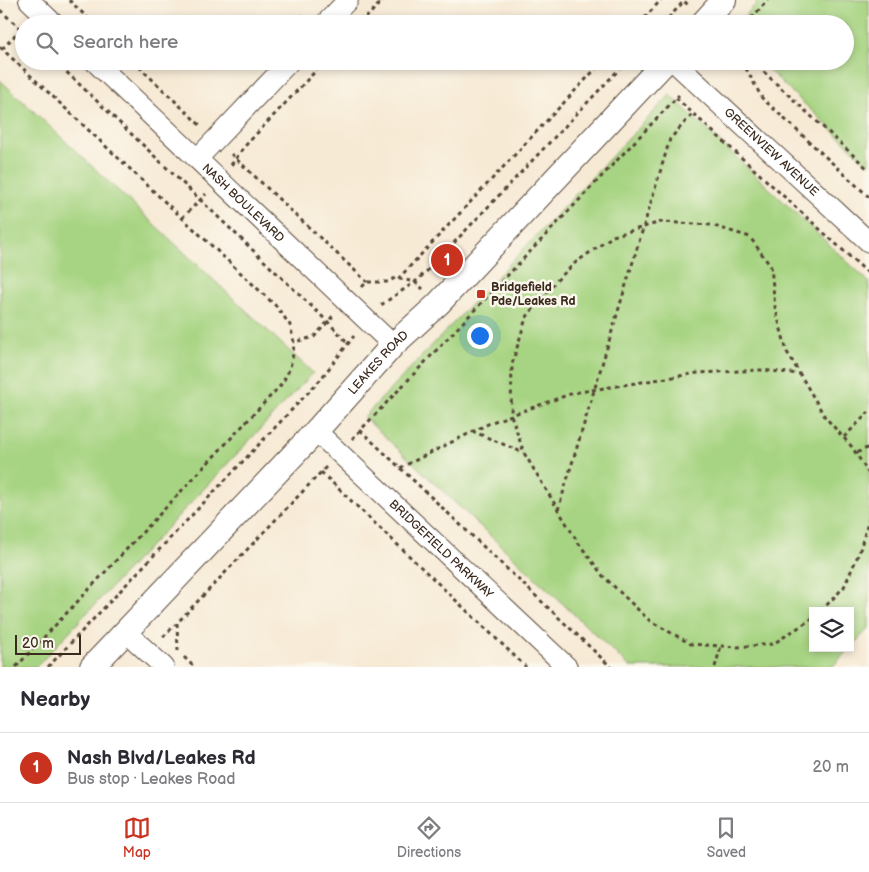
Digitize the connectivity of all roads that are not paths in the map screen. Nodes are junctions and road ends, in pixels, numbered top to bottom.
1 (29, 0) edge
2 (348, 0) edge
3 (724, 0) edge
4 (45, 15) edge
5 (334, 15) edge
6 (710, 15) edge
7 (103, 70) edge
8 (282, 70) edge
9 (658, 70) edge
10 (682, 70) edge
11 (197, 159) junction
12 (869, 242) edge
13 (393, 345) junction
14 (316, 431) junction
15 (126, 632) junction
16 (92, 667) edge
17 (164, 667) edge
18 (567, 667) edge

1 - 4 street
2 - 5 street
3 - 6 street
7 - 11 street, NASH BOULEVARD
8 - 11 street
9 - 13 street, LEAKES ROAD
10 - 12 street, GREENVIEW AVENUE
11 - 13 street, NASH BOULEVARD
13 - 14 street, LEAKES ROAD
14 - 15 street, LEAKES ROAD
14 - 18 street, BRIDGEFIELD PARKWAY
15 - 16 street, LEAKES ROAD
15 - 17 street

